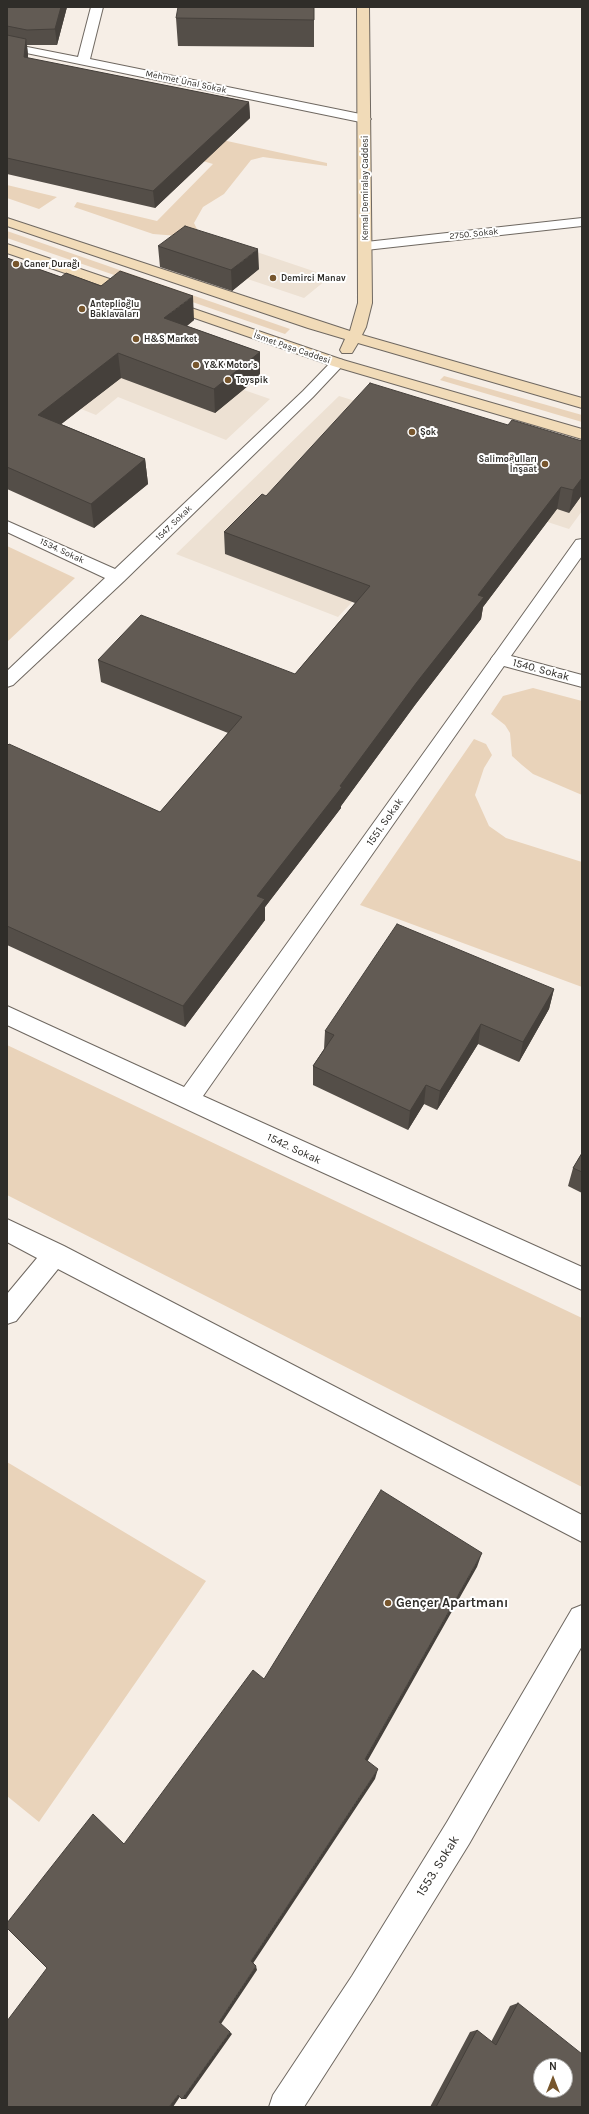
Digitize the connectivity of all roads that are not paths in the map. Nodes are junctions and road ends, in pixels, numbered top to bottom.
1 (97, 7) edge
2 (363, 7) edge
3 (7, 46) edge
4 (83, 62) junction
5 (364, 119) junction
6 (7, 222) edge
7 (582, 222) edge
8 (366, 246) junction
9 (7, 248) edge
10 (354, 337) junction
11 (338, 363) junction
12 (582, 403) edge
13 (582, 434) edge
14 (7, 526) edge
15 (582, 544) edge
16 (118, 577) junction
17 (500, 660) junction
18 (7, 681) edge
19 (582, 681) edge
20 (7, 1015) edge
21 (188, 1100) junction
22 (7, 1230) edge
23 (55, 1254) junction
24 (582, 1279) edge
25 (7, 1313) edge
26 (582, 1529) edge
27 (582, 1619) edge
28 (285, 2107) edge

1 - 4 street
2 - 5 main road, Kemal Demiralay Caddesi
3 - 4 street, Mehmet Ünal Sokak
4 - 5 street, Mehmet Ünal Sokak
5 - 8 main road, Kemal Demiralay Caddesi
6 - 10 main road
7 - 8 street, 2750. Sokak
8 - 10 main road, Kemal Demiralay Caddesi
9 - 11 main road, İsmet Paşa Caddesi
10 - 11 main road, Kemal Demiralay Caddesi
10 - 12 main road
11 - 13 main road, İsmet Paşa Caddesi
11 - 16 street, 1547. Sokak
14 - 16 street, 1534. Sokak
15 - 17 street, 1551. Sokak
16 - 18 street, 1547. Sokak
17 - 19 street, 1540. Sokak
17 - 21 street, 1551. Sokak
20 - 21 street, 1542. Sokak
21 - 24 street, 1542. Sokak
22 - 23 street
23 - 25 street
23 - 26 street
27 - 28 street, 1553. Sokak

